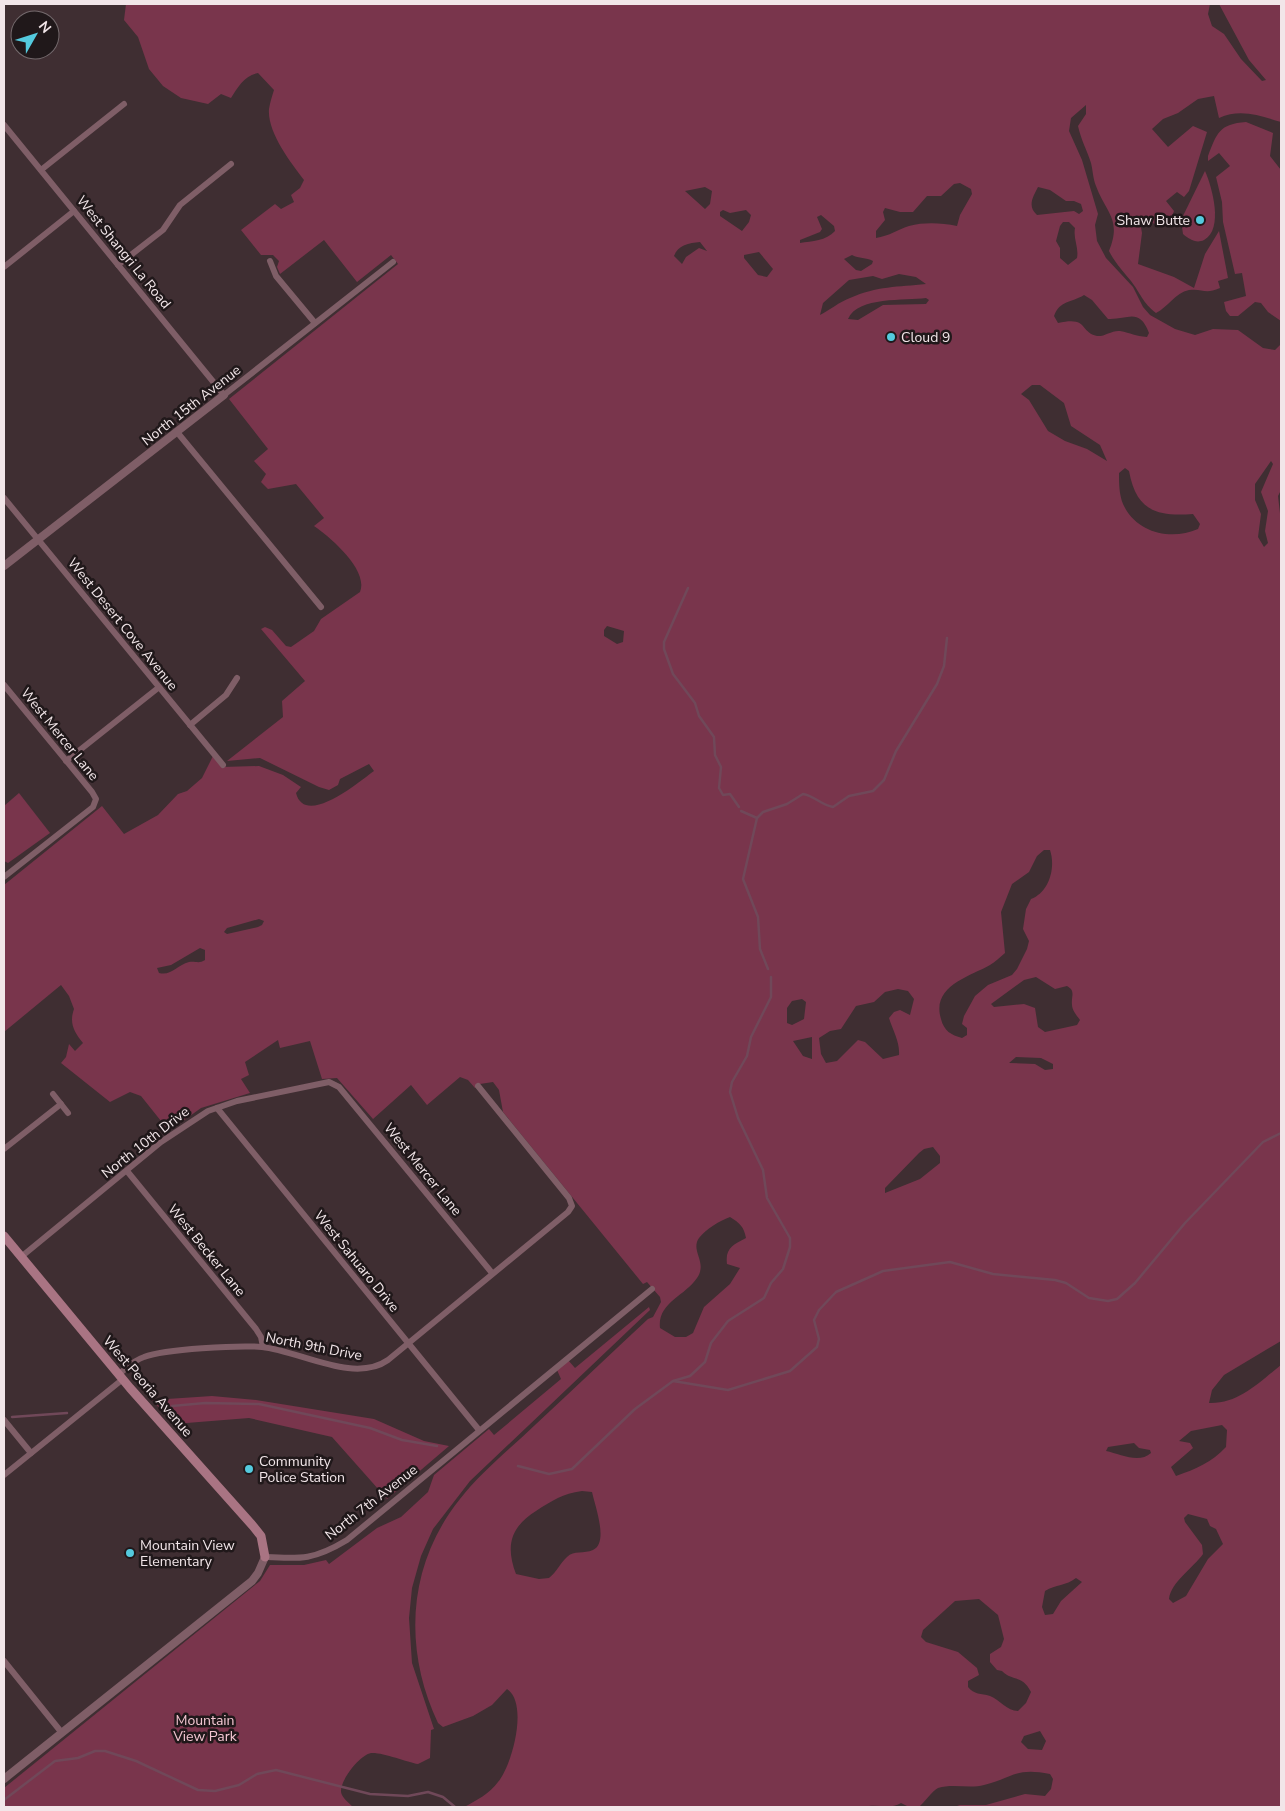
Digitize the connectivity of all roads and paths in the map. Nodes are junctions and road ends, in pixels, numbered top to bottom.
1 (124, 104) dead end
2 (4, 125) edge
3 (231, 164) dead end
4 (41, 170) junction
5 (74, 211) junction
6 (270, 261) dead end
7 (393, 262) dead end
8 (118, 265) junction
9 (4, 267) edge
10 (315, 323) junction
11 (224, 395) junction
12 (177, 432) junction
13 (4, 498) edge
14 (37, 540) junction
15 (4, 566) edge
16 (321, 607) dead end
17 (238, 678) dead end
18 (4, 685) edge
19 (158, 688) junction
20 (190, 725) junction
21 (66, 761) junction
22 (223, 765) dead end
23 (5, 873) edge
24 (334, 1082) joint
25 (478, 1086) dead end
26 (53, 1094) dead end
27 (61, 1104) junction
28 (217, 1108) junction
29 (68, 1113) dead end
30 (4, 1149) edge
31 (127, 1171) junction
32 (4, 1236) edge
33 (21, 1257) junction
34 (492, 1274) junction
35 (652, 1289) dead end
36 (408, 1342) junction
37 (263, 1347) junction
38 (121, 1376) junction
39 (4, 1420) edge
40 (479, 1430) junction
41 (31, 1453) junction
42 (4, 1475) edge
43 (264, 1556) junction
44 (4, 1661) edge
45 (62, 1733) junction
46 (4, 1778) edge

1 - 4 street
2 - 4 street, West Shangri La Road
3 - 8 street
4 - 5 street, West Shangri La Road
5 - 8 street, West Shangri La Road
5 - 9 street
6 - 10 street
7 - 10 street, North 15th Avenue
8 - 11 street, West Shangri La Road
10 - 11 street, North 15th Avenue
11 - 12 street, North 15th Avenue
12 - 14 street, North 15th Avenue
12 - 16 street
13 - 14 street, West Desert Cove Avenue
14 - 15 street, North 15th Avenue
14 - 19 street, West Desert Cove Avenue
17 - 20 street
18 - 21 street, West Mercer Lane
19 - 20 street, West Desert Cove Avenue
19 - 21 street
20 - 22 street, West Desert Cove Avenue
21 - 23 street, West Mercer Lane
24 - 28 street, North 10th Drive
24 - 34 street, West Mercer Lane
25 - 34 street, North 9th Drive
26 - 27 street
27 - 29 street
27 - 30 street
28 - 31 street, North 10th Drive
28 - 36 street, West Sahuaro Drive
31 - 33 street, North 10th Drive
31 - 37 street, West Becker Lane
32 - 33 main road, West Peoria Avenue
33 - 38 main road, West Peoria Avenue
34 - 36 street, North 9th Drive
35 - 40 street, North 7th Avenue
36 - 37 street, North 9th Drive
36 - 40 street, West Sahuaro Drive
37 - 38 street, North 9th Drive
38 - 41 street, North 9th Drive
38 - 43 main road, West Peoria Avenue
39 - 41 street
40 - 43 street, North 7th Avenue
41 - 42 street, North 9th Drive
43 - 45 street
44 - 45 street
45 - 46 street

